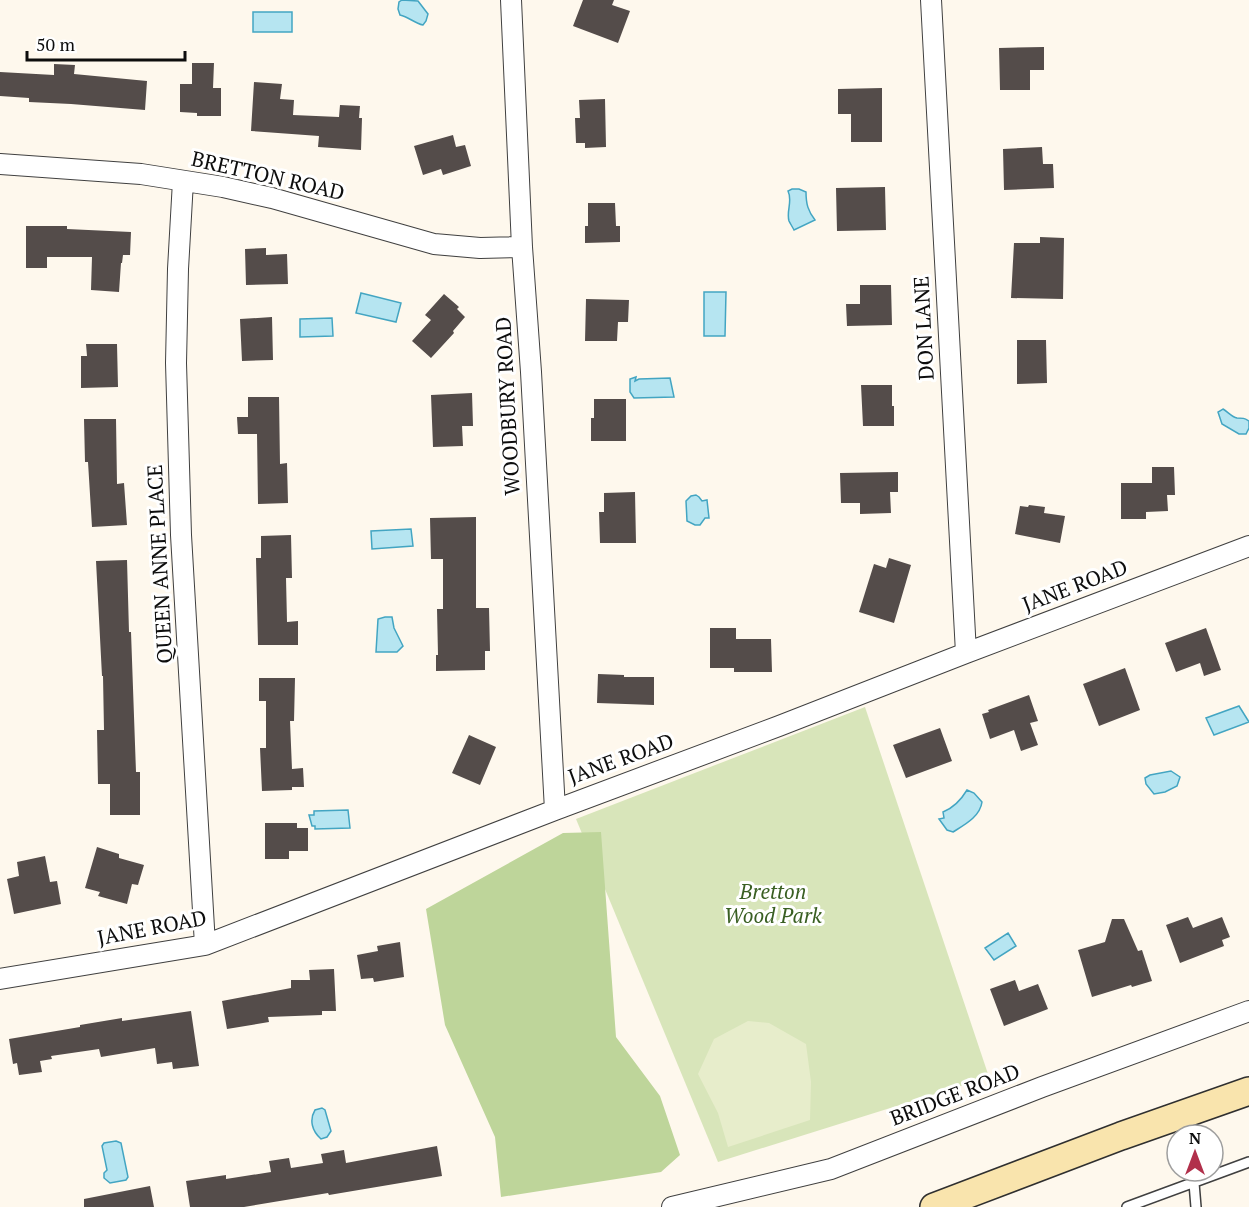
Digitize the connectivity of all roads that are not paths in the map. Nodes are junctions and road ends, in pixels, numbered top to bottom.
1 (511, 0) edge
2 (930, 0) edge
3 (0, 165) edge
4 (183, 181) junction
5 (522, 247) junction
6 (1249, 546) edge
7 (966, 653) junction
8 (555, 810) junction
9 (205, 945) junction
10 (0, 978) edge
11 (1249, 1011) edge
12 (1249, 1091) edge
13 (1249, 1162) edge
14 (1225, 1171) edge
15 (1194, 1183) joint
16 (1133, 1206) edge
17 (672, 1207) edge
18 (934, 1207) edge
19 (1196, 1207) edge

1 - 5 street, WOODBURY ROAD
2 - 7 street, DON LANE
3 - 4 street, BRETTON ROAD
4 - 5 street, BRETTON ROAD
4 - 9 street, QUEEN ANNE PLACE
5 - 8 street, WOODBURY ROAD
6 - 7 street, JANE ROAD
7 - 8 street, JANE ROAD
8 - 9 street, JANE ROAD
9 - 10 street, JANE ROAD
11 - 17 street, BRIDGE ROAD
12 - 18 main road
13 - 14 lane
15 - 16 lane
15 - 19 lane

